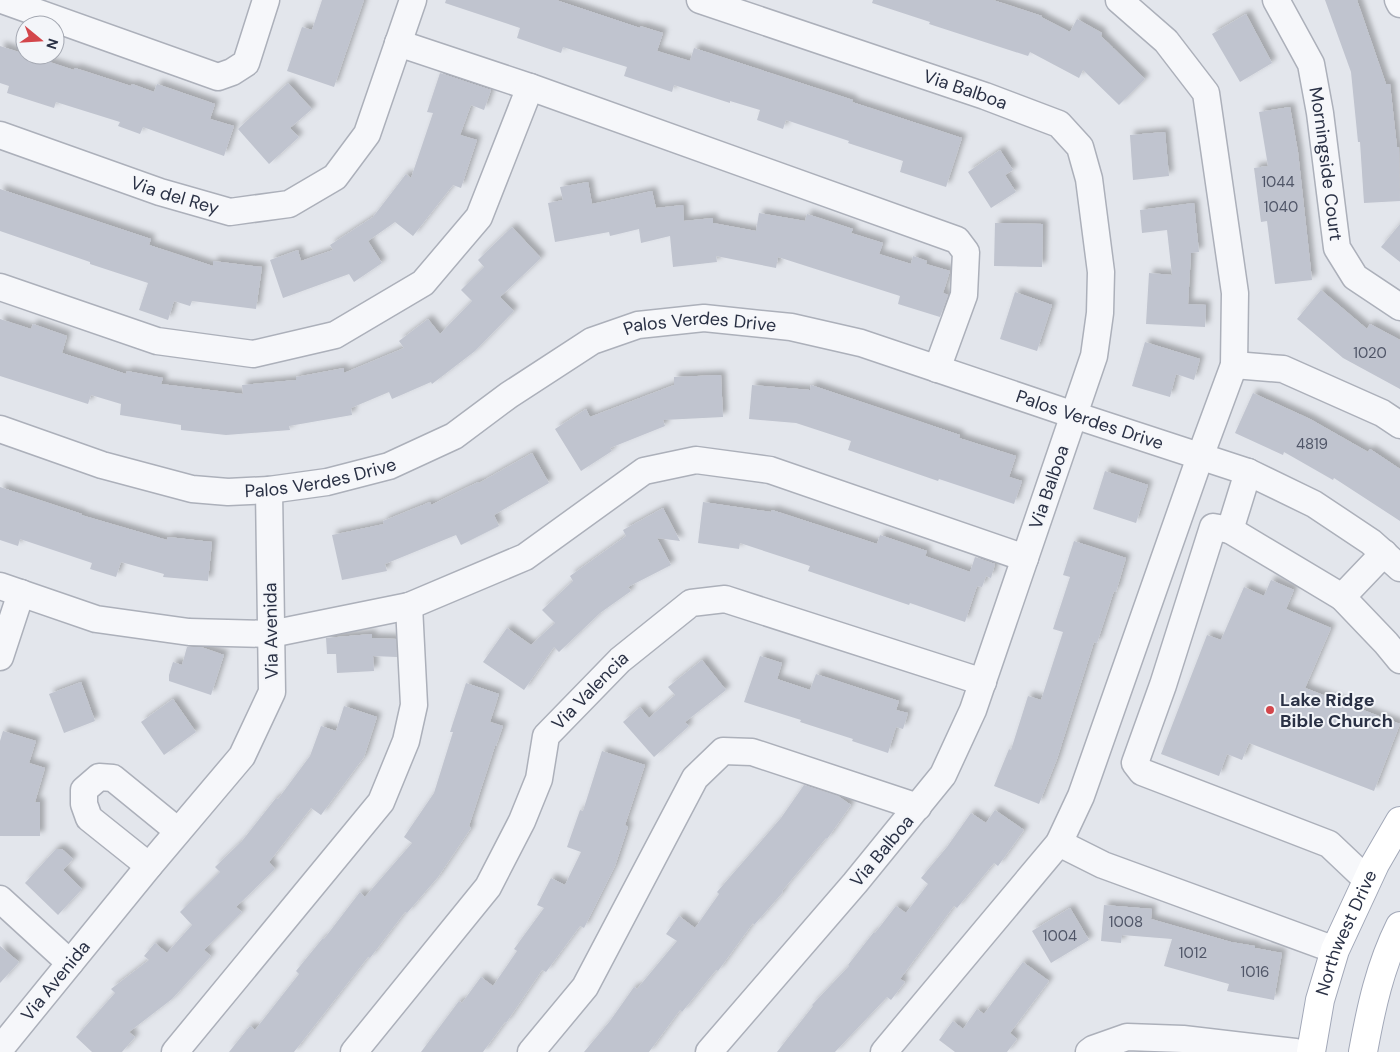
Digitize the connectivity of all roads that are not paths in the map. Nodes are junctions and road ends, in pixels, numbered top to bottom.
1 (2, 0) edge
2 (266, 0) edge
3 (413, 0) edge
4 (700, 0) edge
5 (1119, 0) edge
6 (1276, 0) edge
7 (1398, 0) edge
8 (1400, 4) edge
9 (398, 43) junction
10 (530, 87) junction
11 (0, 135) edge
12 (0, 287) edge
13 (1400, 307) edge
14 (1234, 365) junction
15 (937, 369) junction
16 (1074, 416) junction
17 (1400, 425) edge
18 (0, 429) edge
19 (1200, 457) junction
20 (1248, 472) junction
21 (269, 490) junction
22 (1230, 530) junction
23 (1025, 558) junction
24 (1392, 560) edge
25 (10, 589) edge
26 (1342, 597) junction
27 (409, 606) junction
28 (271, 634) junction
29 (0, 657) edge
30 (1400, 660) edge
31 (983, 682) junction
32 (918, 807) junction
33 (1400, 821) edge
34 (178, 832) junction
35 (1059, 844) junction
36 (148, 866) junction
37 (1367, 880) junction
38 (0, 899) edge
39 (1400, 926) edge
40 (1335, 950) junction
41 (70, 963) junction
42 (0, 1049) edge
43 (175, 1052) edge
44 (354, 1052) edge
45 (531, 1052) edge
46 (709, 1052) edge
47 (884, 1052) edge
48 (1089, 1052) edge
49 (1295, 1052) edge
50 (1310, 1052) edge
51 (1363, 1052) edge

1 - 2 street
3 - 9 street, Via del Rey
4 - 16 street, Via Balboa
5 - 14 street
6 - 13 street, Morningside Court
7 - 8 street
9 - 10 street
9 - 11 street, Via del Rey
10 - 12 street
10 - 15 street
14 - 17 street
14 - 19 street
15 - 16 street, Palos Verdes Drive
15 - 21 street, Palos Verdes Drive
16 - 19 street, Palos Verdes Drive
16 - 23 street, Via Balboa
18 - 21 street, Palos Verdes Drive
19 - 20 street, Palos Verdes Drive
19 - 35 street
20 - 22 street
20 - 24 street, Palos Verdes Drive
21 - 28 street, Via Avenida
22 - 26 street
22 - 37 street
23 - 27 street
23 - 31 street, Via Balboa
24 - 26 street
25 - 28 street
25 - 29 street
26 - 30 street
27 - 28 street
27 - 43 street
28 - 34 street, Via Avenida
31 - 32 street, Via Balboa
31 - 44 street, Via Valencia
32 - 45 street
32 - 46 street, Via Balboa
33 - 37 main road, Northwest Drive
34 - 36 street, Via Avenida
34 - 36 street
35 - 40 street
35 - 47 street
36 - 41 street, Via Avenida
37 - 40 main road, Northwest Drive
38 - 41 street
39 - 51 main road
40 - 50 main road, Northwest Drive
41 - 42 street, Via Avenida
48 - 49 street

